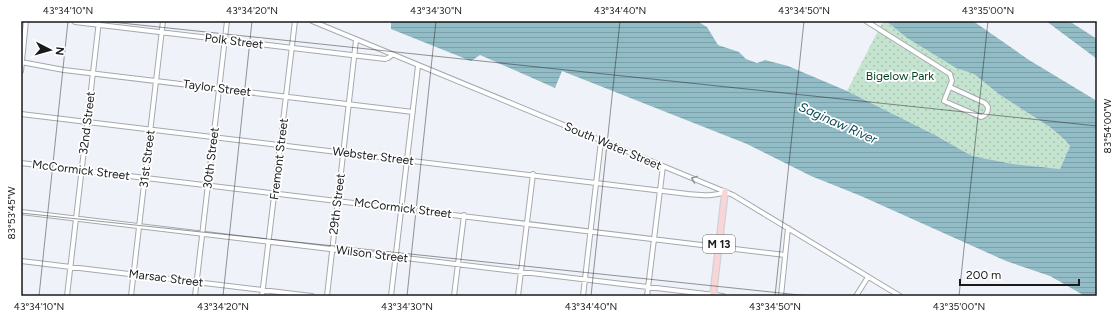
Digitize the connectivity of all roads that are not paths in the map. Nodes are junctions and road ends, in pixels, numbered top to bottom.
1 (26, 21) edge
2 (164, 21) edge
3 (228, 21) edge
4 (295, 21) edge
5 (312, 21) edge
6 (866, 21) edge
7 (75, 22) edge
8 (99, 23) edge
9 (162, 32) junction
10 (225, 40) junction
11 (356, 40) junction
12 (291, 48) junction
13 (354, 55) junction
14 (392, 55) junction
15 (21, 62) edge
16 (418, 66) junction
17 (21, 71) edge
18 (93, 73) junction
19 (156, 81) junction
20 (950, 87) junction
21 (219, 88) junction
22 (286, 96) junction
23 (350, 104) junction
24 (412, 112) junction
25 (21, 114) edge
26 (87, 122) junction
27 (151, 129) junction
28 (214, 137) junction
29 (602, 141) junction
30 (280, 145) junction
31 (344, 152) junction
32 (406, 160) junction
33 (21, 163) edge
34 (663, 166) junction
35 (81, 170) junction
36 (533, 174) junction
37 (145, 178) junction
38 (596, 182) junction
39 (208, 185) junction
40 (660, 190) junction
41 (725, 192) junction
42 (275, 193) junction
43 (338, 201) junction
44 (401, 208) junction
45 (21, 212) edge
46 (464, 215) junction
47 (76, 218) junction
48 (527, 223) junction
49 (139, 226) junction
50 (788, 228) junction
51 (591, 231) junction
52 (202, 234) junction
53 (654, 239) junction
54 (269, 242) junction
55 (719, 247) junction
56 (332, 249) junction
57 (785, 255) junction
58 (395, 256) junction
59 (21, 261) edge
60 (458, 264) junction
61 (70, 267) junction
62 (521, 272) junction
63 (133, 274) junction
64 (868, 277) junction
65 (585, 279) junction
66 (197, 282) junction
67 (648, 287) junction
68 (263, 290) junction
69 (713, 295) edge
70 (67, 296) edge
71 (131, 296) edge
72 (195, 296) edge
73 (262, 296) edge
74 (312, 296) edge
75 (327, 296) edge
76 (391, 296) edge
77 (454, 296) edge
78 (518, 296) edge
79 (583, 296) edge
80 (647, 296) edge
81 (724, 296) edge
82 (781, 296) edge
83 (856, 296) edge
84 (900, 296) edge

1 - 15 street
2 - 9 street, 31st Street
3 - 10 street, 30th Street
4 - 12 street, Fremont Street
5 - 11 street, South Water Street
6 - 20 street
7 - 8 street, Polk Street
8 - 9 street, Polk Street
8 - 18 street, 32nd Street
9 - 10 street, Polk Street
9 - 19 street, 31st Street
10 - 12 street, Polk Street
10 - 21 street, 30th Street
11 - 13 street, 29th Street
11 - 14 street, South Water Street
12 - 13 street, Polk Street
12 - 22 street, Fremont Street
13 - 14 street, Polk Street
13 - 23 street, 29th Street
14 - 16 street, South Water Street
15 - 17 street
15 - 18 street, Taylor Street
16 - 24 street
16 - 29 street, South Water Street
18 - 19 street, Taylor Street
18 - 26 street, 32nd Street
19 - 21 street, Taylor Street
19 - 27 street, 31st Street
20 - 20 street
21 - 22 street, Taylor Street
21 - 28 street, 30th Street
22 - 23 street, Taylor Street
22 - 30 street, Fremont Street
23 - 24 street, Taylor Street
23 - 31 street, 29th Street
24 - 32 street
25 - 26 street, Webster Street
26 - 27 street, Webster Street
26 - 35 street, 32nd Street
27 - 28 street, Webster Street
27 - 37 street, 31st Street
28 - 30 street, Webster Street
28 - 39 street, 30th Street
29 - 34 street, South Water Street
29 - 38 street
30 - 31 street, Webster Street
30 - 42 street, Fremont Street
31 - 32 street, Webster Street
31 - 43 street, 29th Street
32 - 36 street, Webster Street
32 - 44 street
33 - 35 street, McCormick Street
34 - 40 street
41 -> 34 street, South Water Street
35 - 37 street, McCormick Street
35 - 47 street, 32nd Street
36 - 38 street, Webster Street
36 - 48 street
37 - 39 street, McCormick Street
37 - 49 street, 31st Street
38 - 40 street, Webster Street
38 - 51 street
39 - 42 street, McCormick Street
39 - 52 street, 30th Street
40 - 41 street, Webster Street
40 - 53 street
41 - 50 street, South Water Street
41 - 55 main road, M 13
42 - 43 street, McCormick Street
42 - 54 street, Fremont Street
43 - 44 street, McCormick Street
43 - 56 street, 29th Street
44 - 46 street, McCormick Street
44 - 58 street
45 - 47 street, Wilson Street
46 - 48 street, McCormick Street
46 - 60 street
47 - 49 street, Wilson Street
47 - 61 street, 32nd Street
48 - 51 street, McCormick Street
48 - 62 street
49 - 52 street, Wilson Street
49 - 63 street, 31st Street
50 - 57 street
50 - 64 street, South Water Street
51 - 53 street, McCormick Street
51 - 65 street
52 - 54 street, Wilson Street
52 - 66 street, 30th Street
53 - 55 street, McCormick Street
53 - 67 street
54 - 56 street, Wilson Street
54 - 68 street, Fremont Street
55 - 57 street, McCormick Street
55 - 69 main road, M 13
56 - 58 street, Wilson Street
56 - 75 street, 29th Street
57 - 82 street
58 - 60 street, Wilson Street
58 - 76 street
59 - 61 street, Marsac Street
60 - 62 street, Wilson Street
60 - 77 street
61 - 63 street, Marsac Street
61 - 70 street, 32nd Street
62 - 65 street, Wilson Street
62 - 78 street
63 - 66 street, Marsac Street
63 - 71 street, 31st Street
64 - 83 street
64 - 84 street, South Water Street
65 - 67 street, Wilson Street
65 - 79 street
66 - 68 street, Marsac Street
66 - 72 street, 30th Street
67 - 69 street, Wilson Street
67 - 80 street
68 - 73 street, Fremont Street
68 - 74 street, Marsac Street
69 - 81 street, Wilson Street

